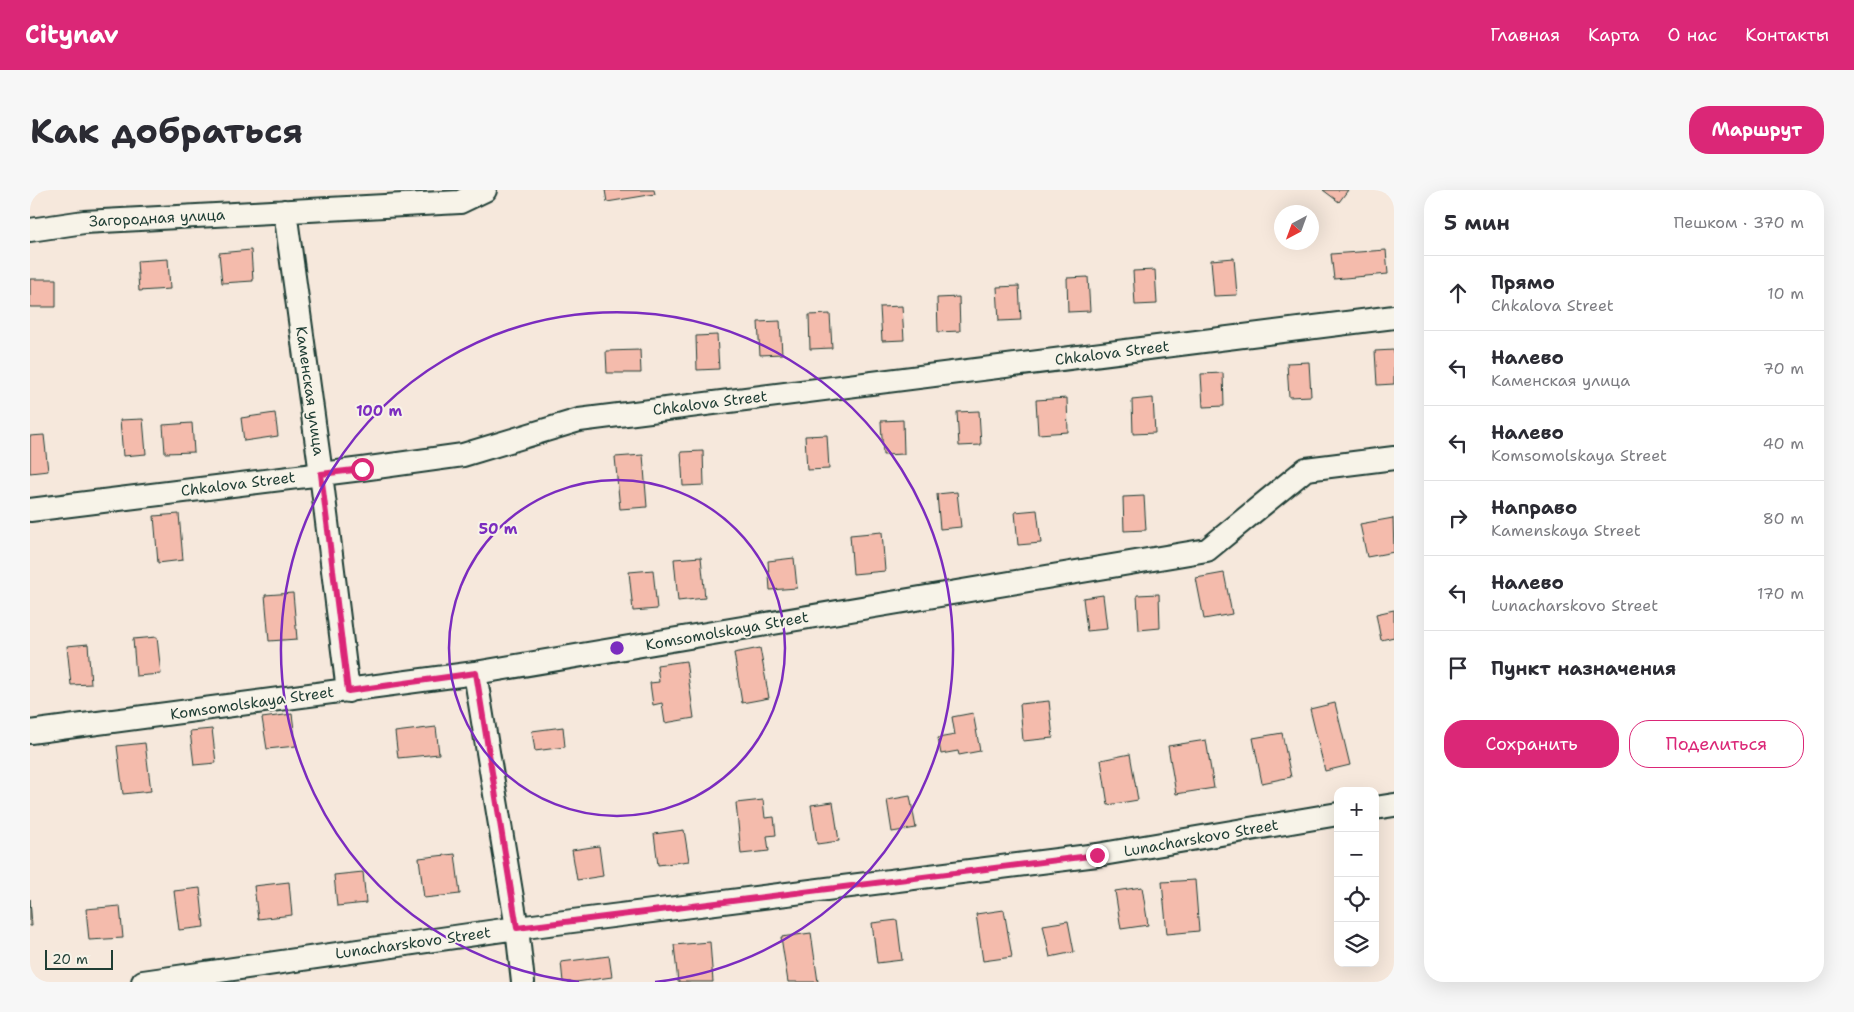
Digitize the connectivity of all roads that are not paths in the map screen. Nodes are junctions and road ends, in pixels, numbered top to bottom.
1 (485, 190) edge
2 (285, 212) junction
3 (30, 230) edge
4 (1394, 317) edge
5 (1394, 458) edge
6 (321, 474) junction
7 (30, 510) edge
8 (476, 673) junction
9 (348, 691) junction
10 (30, 732) edge
11 (1394, 805) edge
12 (1379, 807) edge
13 (1334, 815) edge
14 (517, 928) junction
15 (143, 982) edge
16 (523, 982) edge

1 - 2 street, Загородная улица
2 - 3 street, Загородная улица
2 - 6 street, Каменская улица
4 - 6 street, Chkalova Street
5 - 8 street, Komsomolskaya Street
6 - 7 street, Chkalova Street
6 - 9 street, Каменская улица
8 - 9 street, Komsomolskaya Street
8 - 14 street
9 - 10 street, Komsomolskaya Street
11 - 12 street
13 - 14 street, Lunacharskovo Street
14 - 15 street, Lunacharskovo Street
14 - 16 street

